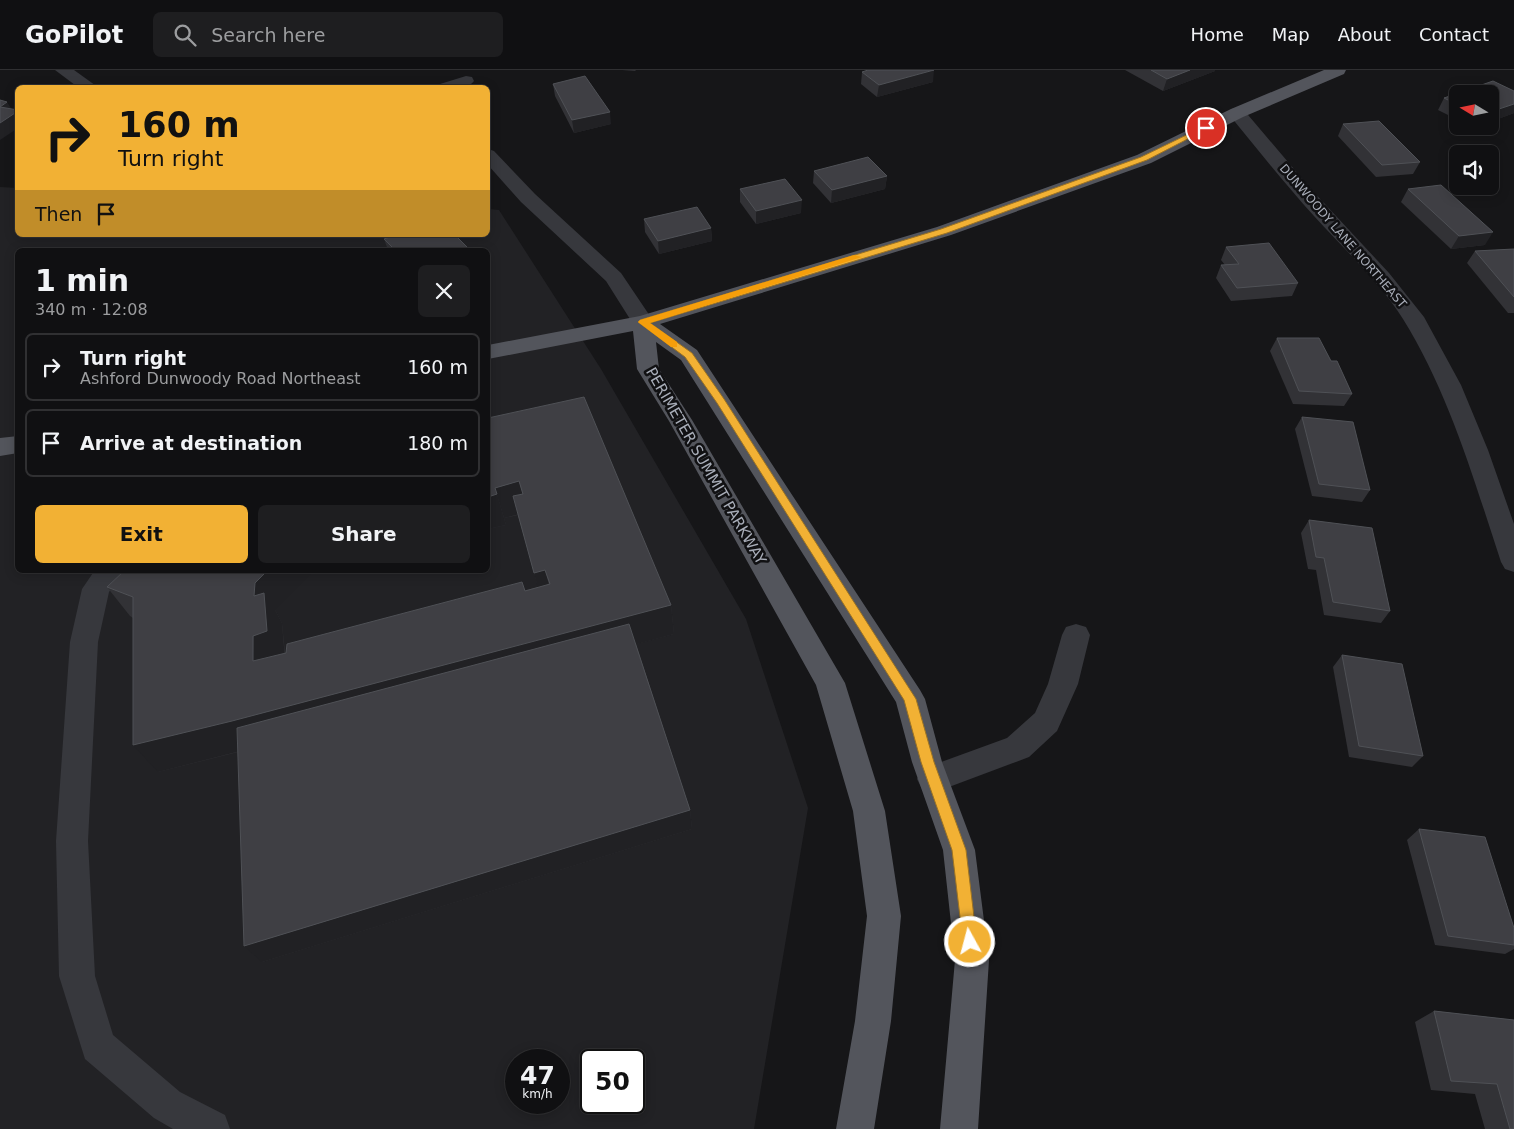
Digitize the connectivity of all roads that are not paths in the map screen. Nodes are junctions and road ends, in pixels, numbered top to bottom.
1 (63, 70) edge
2 (1338, 70) edge
3 (467, 79) edge
4 (86, 85) edge
5 (453, 85) edge
6 (1236, 113) junction
7 (490, 157) edge
8 (643, 322) junction
9 (490, 352) edge
10 (15, 444) edge
11 (0, 447) edge
12 (1514, 562) edge
13 (108, 573) edge
14 (1076, 635) dead end
15 (933, 779) junction
16 (211, 1129) edge
17 (855, 1129) edge
18 (959, 1129) edge

1 - 4 street
2 - 6 main road
3 - 5 street
6 - 8 main road
6 - 12 street, DUNWOODY LANE NORTHEAST
7 - 8 street
8 - 9 main road
8 - 15 main road
8 - 17 main road, PERIMETER SUMMIT PARKWAY
10 - 11 main road
13 - 16 street
14 - 15 street
15 - 18 main road

